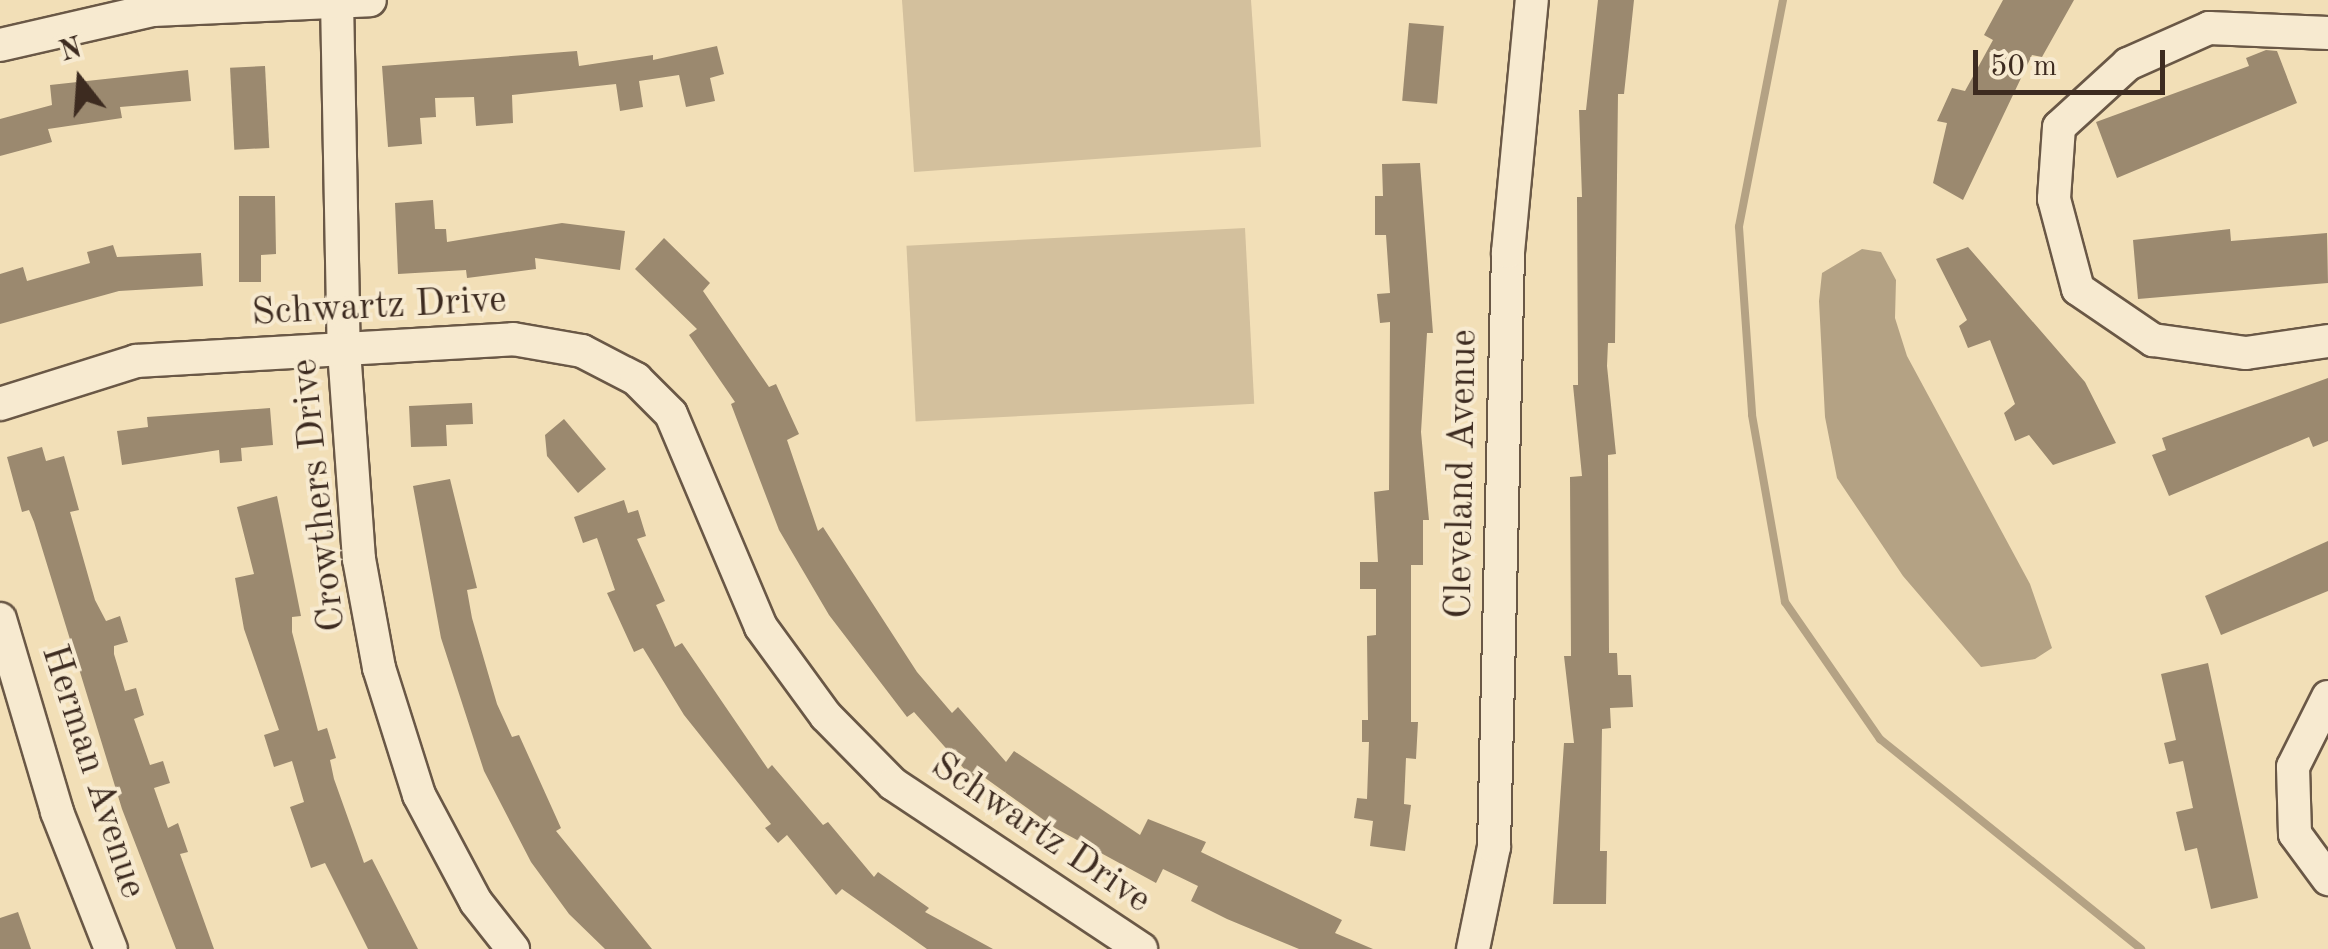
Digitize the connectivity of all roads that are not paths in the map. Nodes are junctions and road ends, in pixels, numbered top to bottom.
1 (370, 0) edge
2 (1532, 0) edge
3 (336, 1) edge
4 (2328, 34) edge
5 (0, 45) edge
6 (2328, 341) edge
7 (344, 350) junction
8 (0, 404) edge
9 (0, 620) edge
10 (2328, 697) edge
11 (2328, 880) edge
12 (111, 949) edge
13 (513, 949) edge
14 (1141, 949) edge
15 (1473, 949) edge

1 - 3 street
2 - 15 street, Cleveland Avenue
3 - 5 street
3 - 7 street, Crowthers Drive
4 - 6 street
7 - 8 street, Schwartz Drive
7 - 13 street, Crowthers Drive
7 - 14 street, Schwartz Drive
9 - 12 street, Herman Avenue
10 - 11 street

